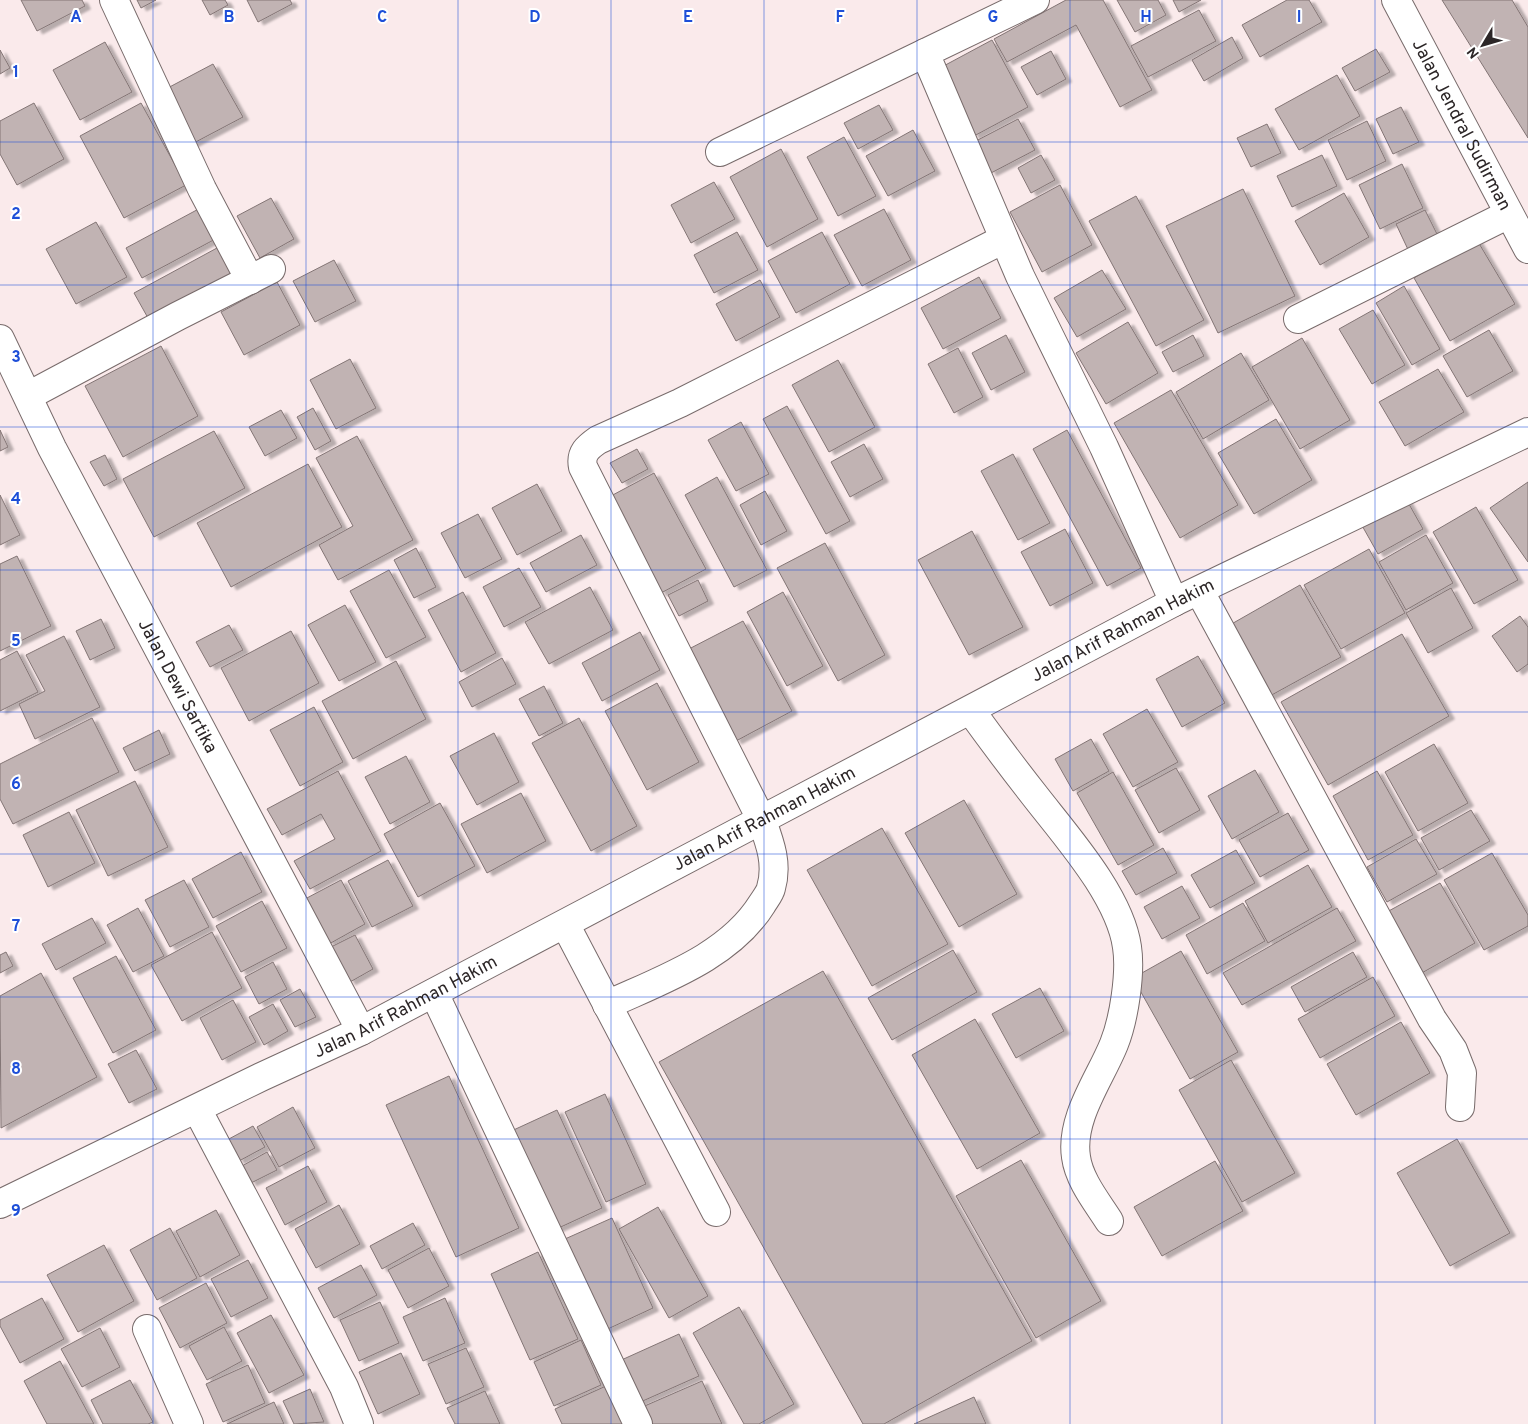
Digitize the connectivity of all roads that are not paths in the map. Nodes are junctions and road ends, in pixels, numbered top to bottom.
1 (114, 0) edge
2 (1035, 0) edge
3 (1396, 0) edge
4 (925, 53) junction
5 (720, 152) dead end
6 (1509, 214) junction
7 (1004, 239) junction
8 (1528, 249) edge
9 (1298, 319) dead end
10 (0, 339) edge
11 (28, 396) junction
12 (1528, 432) edge
13 (1200, 592) junction
14 (1174, 602) junction
15 (971, 711) junction
16 (762, 821) junction
17 (565, 924) junction
18 (434, 993) junction
19 (607, 1005) junction
20 (361, 1031) junction
21 (1460, 1107) dead end
22 (197, 1109) junction
23 (0, 1204) edge
24 (716, 1212) dead end
25 (1109, 1221) dead end
26 (147, 1329) dead end
27 (189, 1424) edge
28 (359, 1424) edge
29 (638, 1424) edge

1 - 11 street
2 - 4 street
3 - 6 street, Jalan Jendral Sudirman
4 - 5 street
4 - 7 street
6 - 8 street, Jalan Jendral Sudirman
6 - 9 street
7 - 14 street
7 - 16 street
10 - 11 street, Jalan Dewi Sartika
11 - 20 street, Jalan Dewi Sartika
12 - 13 street, Jalan Arif Rahman Hakim
13 - 14 street, Jalan Arif Rahman Hakim
13 - 21 street
14 - 15 street, Jalan Arif Rahman Hakim
15 - 16 street, Jalan Arif Rahman Hakim
15 - 25 street
16 - 17 street, Jalan Arif Rahman Hakim
16 - 19 street
17 - 18 street, Jalan Arif Rahman Hakim
17 - 19 street
18 - 20 street, Jalan Arif Rahman Hakim
18 - 29 street
19 - 24 street
20 - 22 street, Jalan Arif Rahman Hakim
22 - 23 street, Jalan Arif Rahman Hakim
22 - 28 street
26 - 27 street

